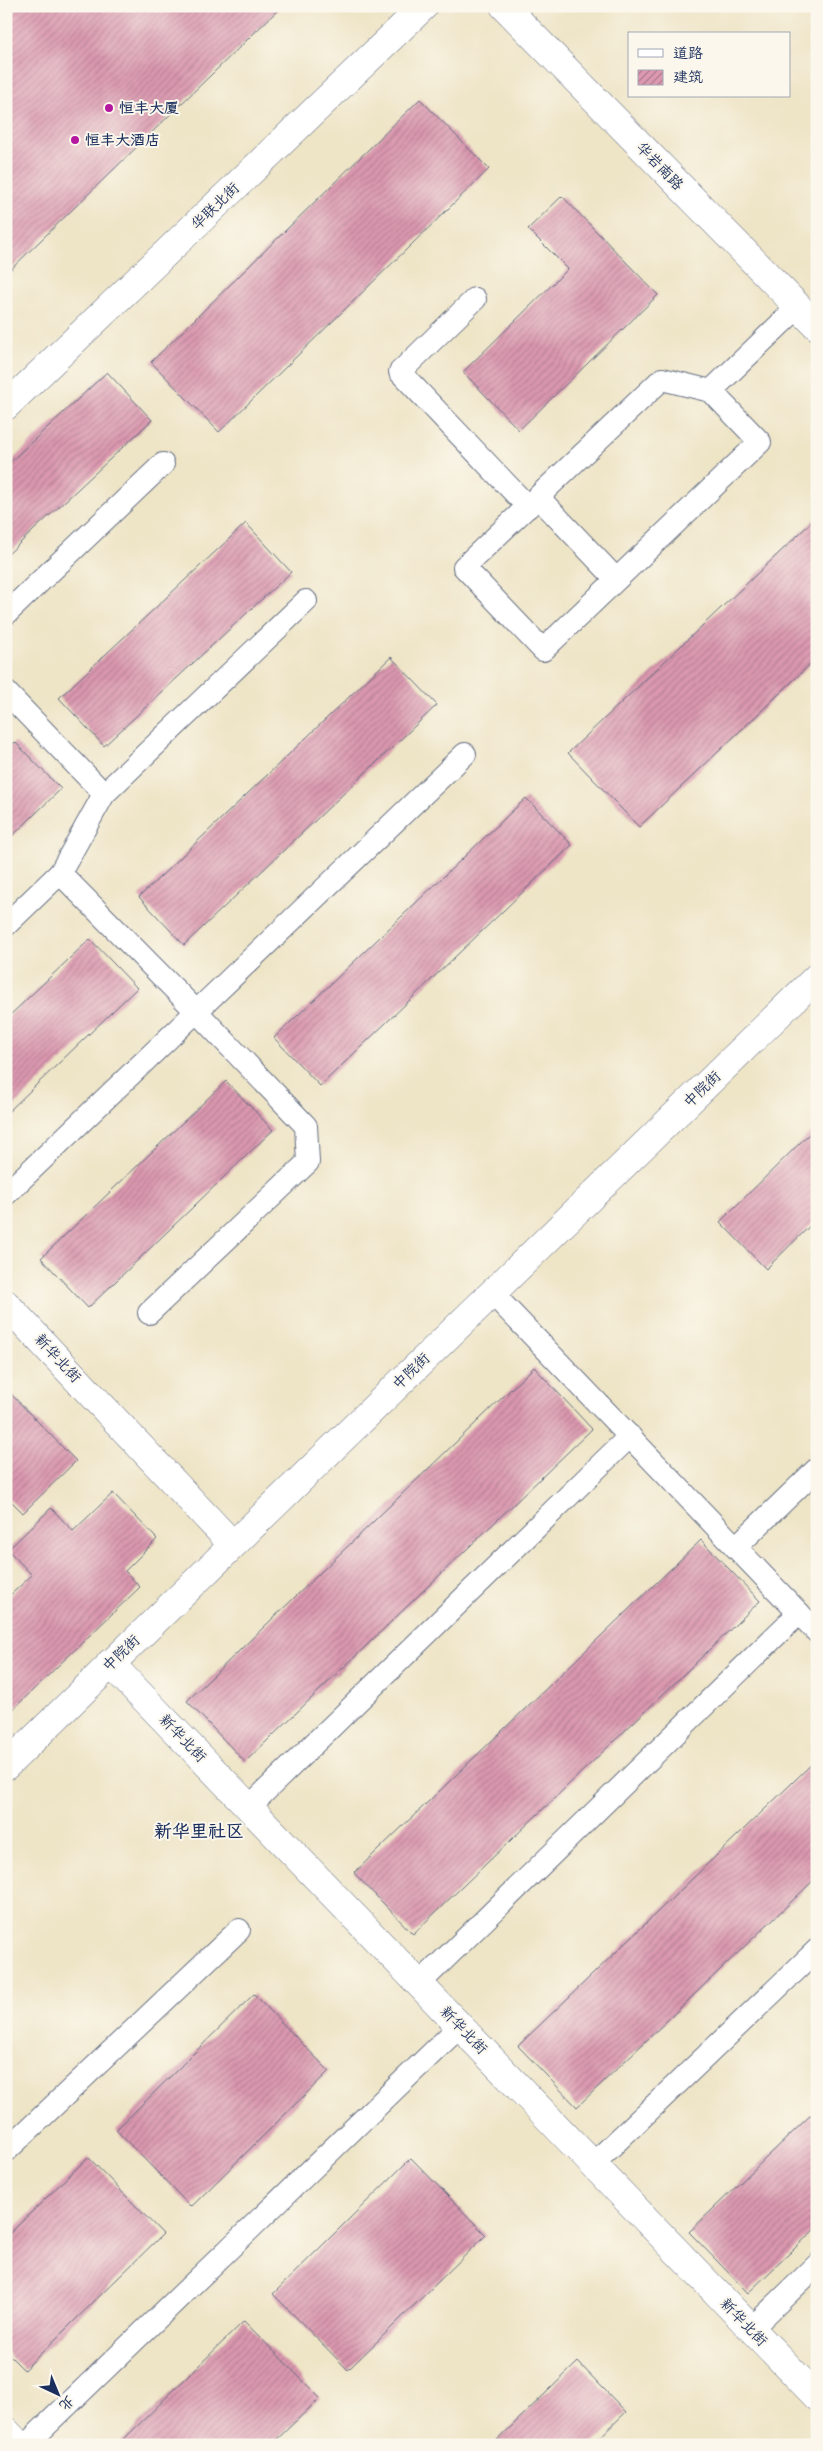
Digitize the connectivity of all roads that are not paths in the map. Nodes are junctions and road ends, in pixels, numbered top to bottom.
1 (424, 6) edge
2 (504, 6) edge
3 (475, 300) dead end
4 (798, 307) junction
5 (817, 326) edge
6 (711, 391) junction
7 (6, 406) edge
8 (163, 464) dead end
9 (533, 502) junction
10 (616, 579) junction
11 (306, 600) dead end
12 (6, 614) edge
13 (6, 692) edge
14 (465, 754) dead end
15 (104, 794) junction
16 (60, 873) junction
17 (6, 925) edge
18 (817, 977) edge
19 (196, 1011) junction
20 (6, 1194) edge
21 (492, 1293) junction
22 (6, 1304) edge
23 (149, 1313) dead end
24 (630, 1436) junction
25 (817, 1469) edge
26 (232, 1544) junction
27 (736, 1547) junction
28 (799, 1614) junction
29 (817, 1632) edge
30 (110, 1664) junction
31 (6, 1766) edge
32 (249, 1807) junction
33 (238, 1930) dead end
34 (817, 1950) edge
35 (419, 1984) junction
36 (460, 2026) junction
37 (6, 2151) edge
38 (593, 2164) junction
39 (817, 2265) edge
40 (751, 2329) junction
41 (817, 2397) edge
42 (6, 2431) edge
43 (19, 2445) edge
44 (26, 2445) edge

1 - 7 street, 华联北街
2 - 4 street, 华岩南路
3 - 9 lane
4 - 5 street, 华岩南路
4 - 6 lane
6 - 9 lane
6 - 10 lane
8 - 12 lane
9 - 10 lane
9 - 10 lane
11 - 15 lane
13 - 15 lane
14 - 19 lane
15 - 16 lane
16 - 17 lane
16 - 19 lane
18 - 21 street, 中院街
19 - 20 lane
19 - 23 lane
21 - 24 lane
21 - 26 street, 中院街
22 - 26 street, 新华北街
24 - 27 lane
24 - 32 lane
25 - 27 lane
26 - 30 street, 中院街
27 - 28 lane
28 - 29 lane
28 - 35 lane
30 - 31 street, 中院街
30 - 32 street, 新华北街
32 - 35 street, 新华北街
33 - 37 lane
34 - 38 lane
35 - 36 street, 新华北街
36 - 38 street, 新华北街
36 - 44 lane
38 - 40 street, 新华北街
39 - 40 lane
40 - 41 street, 新华北街
42 - 43 street

